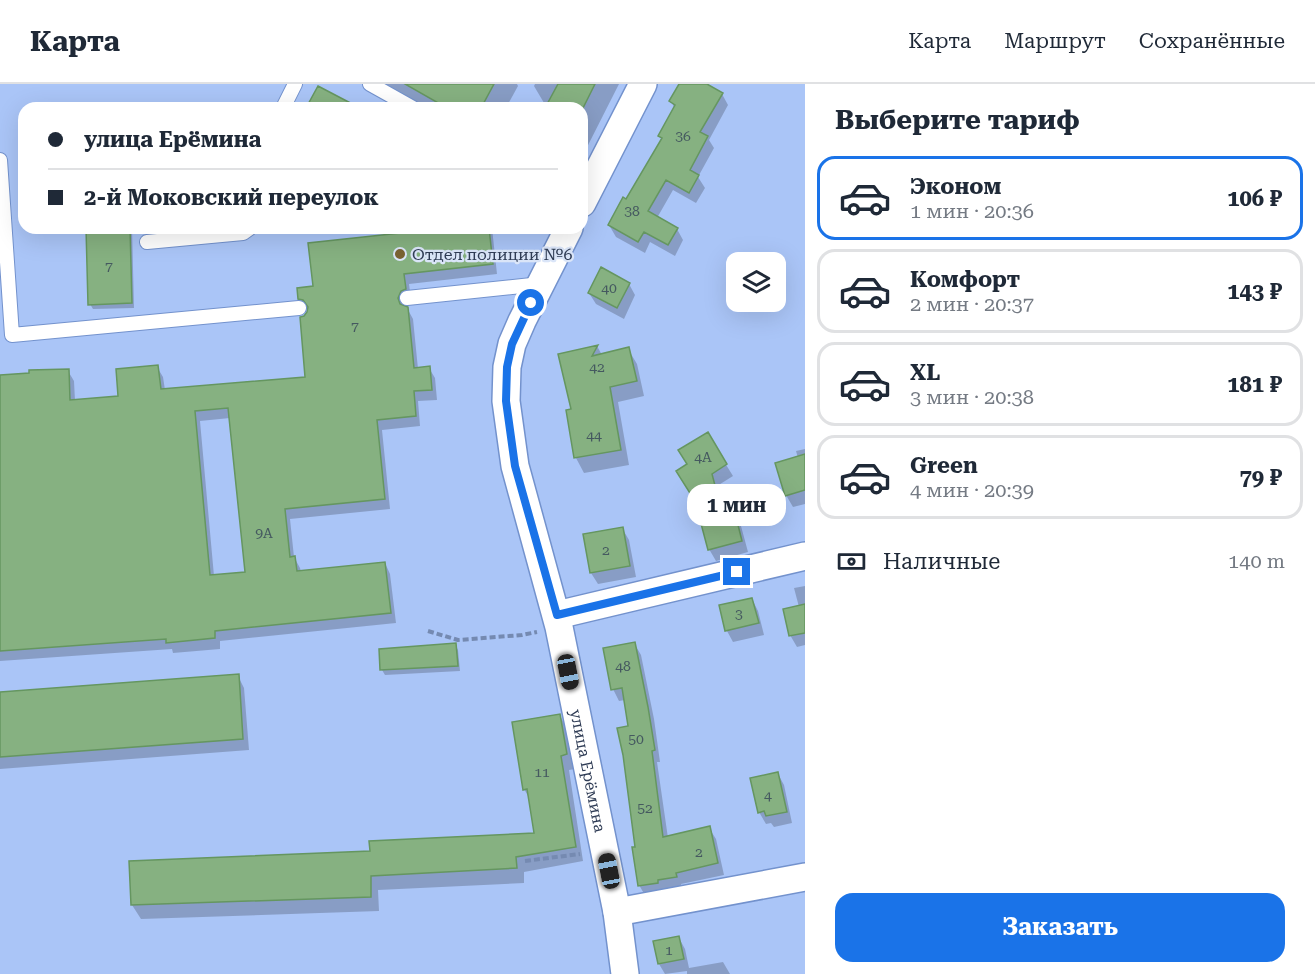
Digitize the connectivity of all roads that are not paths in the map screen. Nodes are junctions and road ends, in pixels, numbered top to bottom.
1 (295, 84) edge
2 (370, 84) edge
3 (643, 84) edge
4 (286, 102) edge
5 (402, 102) edge
6 (0, 160) edge
7 (588, 191) edge
8 (232, 234) edge
9 (566, 234) edge
10 (147, 242) dead end
11 (541, 284) junction
12 (407, 298) dead end
13 (299, 308) dead end
14 (805, 556) edge
15 (557, 615) junction
16 (805, 877) edge
17 (617, 912) junction
18 (625, 974) edge

1 - 4 lane
2 - 5 lane
3 - 7 street
6 - 13 lane
8 - 10 lane
9 - 11 street, улица Ерёмина
11 - 12 lane
11 - 15 street, улица Ерёмина
14 - 15 street
15 - 17 street, улица Ерёмина
16 - 17 street
17 - 18 street, улица Ерёмина

